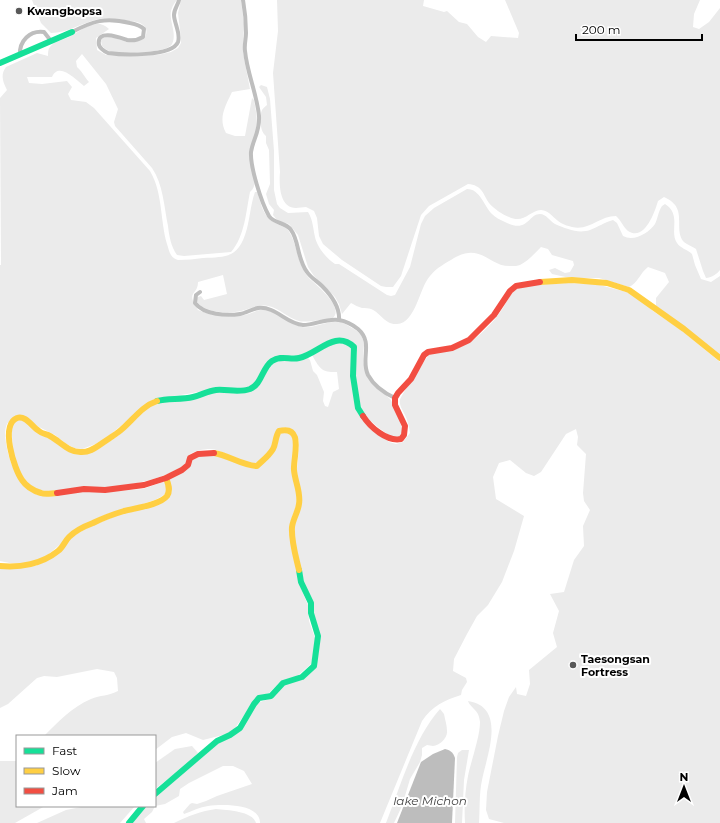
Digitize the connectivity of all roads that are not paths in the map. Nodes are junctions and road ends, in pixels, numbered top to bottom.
1 (179, 0) edge
2 (243, 0) edge
3 (72, 32) joint
4 (51, 41) junction
5 (20, 55) junction
6 (0, 64) edge
7 (200, 292) dead end
8 (339, 320) junction
9 (720, 358) edge
10 (395, 398) junction
11 (166, 478) junction
12 (0, 566) edge
13 (156, 793) edge
14 (142, 807) edge
15 (129, 823) edge

1 - 3 street
2 - 8 street
3 - 4 street
4 - 5 street
4 - 5 street
5 - 6 street
7 - 8 street
8 - 10 street
9 - 10 street
10 - 11 street
11 - 12 street
11 - 13 street
14 - 15 street

